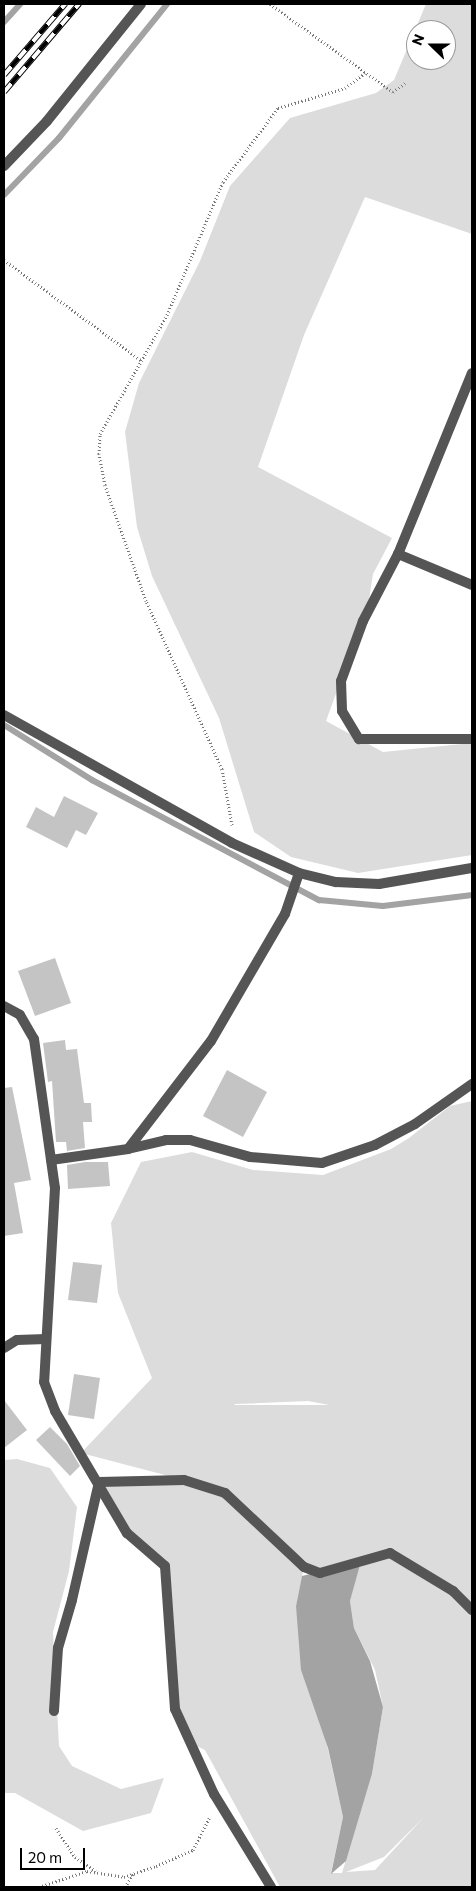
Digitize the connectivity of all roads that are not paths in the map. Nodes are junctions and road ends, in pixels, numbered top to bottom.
1 (141, 4) edge
2 (4, 166) edge
3 (472, 373) edge
4 (398, 554) junction
5 (472, 585) edge
6 (4, 715) edge
7 (472, 739) edge
8 (472, 868) edge
9 (298, 874) junction
10 (4, 1006) edge
11 (472, 1084) edge
12 (128, 1150) junction
13 (51, 1160) junction
14 (46, 1340) junction
15 (4, 1348) edge
16 (99, 1482) junction
17 (472, 1610) edge
18 (54, 1711) dead end
19 (271, 1887) edge

1 - 2 street
3 - 4 street
4 - 5 street
4 - 7 street
6 - 9 street
8 - 9 street
9 - 12 street
10 - 13 street
11 - 12 street
12 - 13 street
13 - 14 street
14 - 15 street
14 - 16 street
16 - 17 street
16 - 18 street
16 - 19 street

